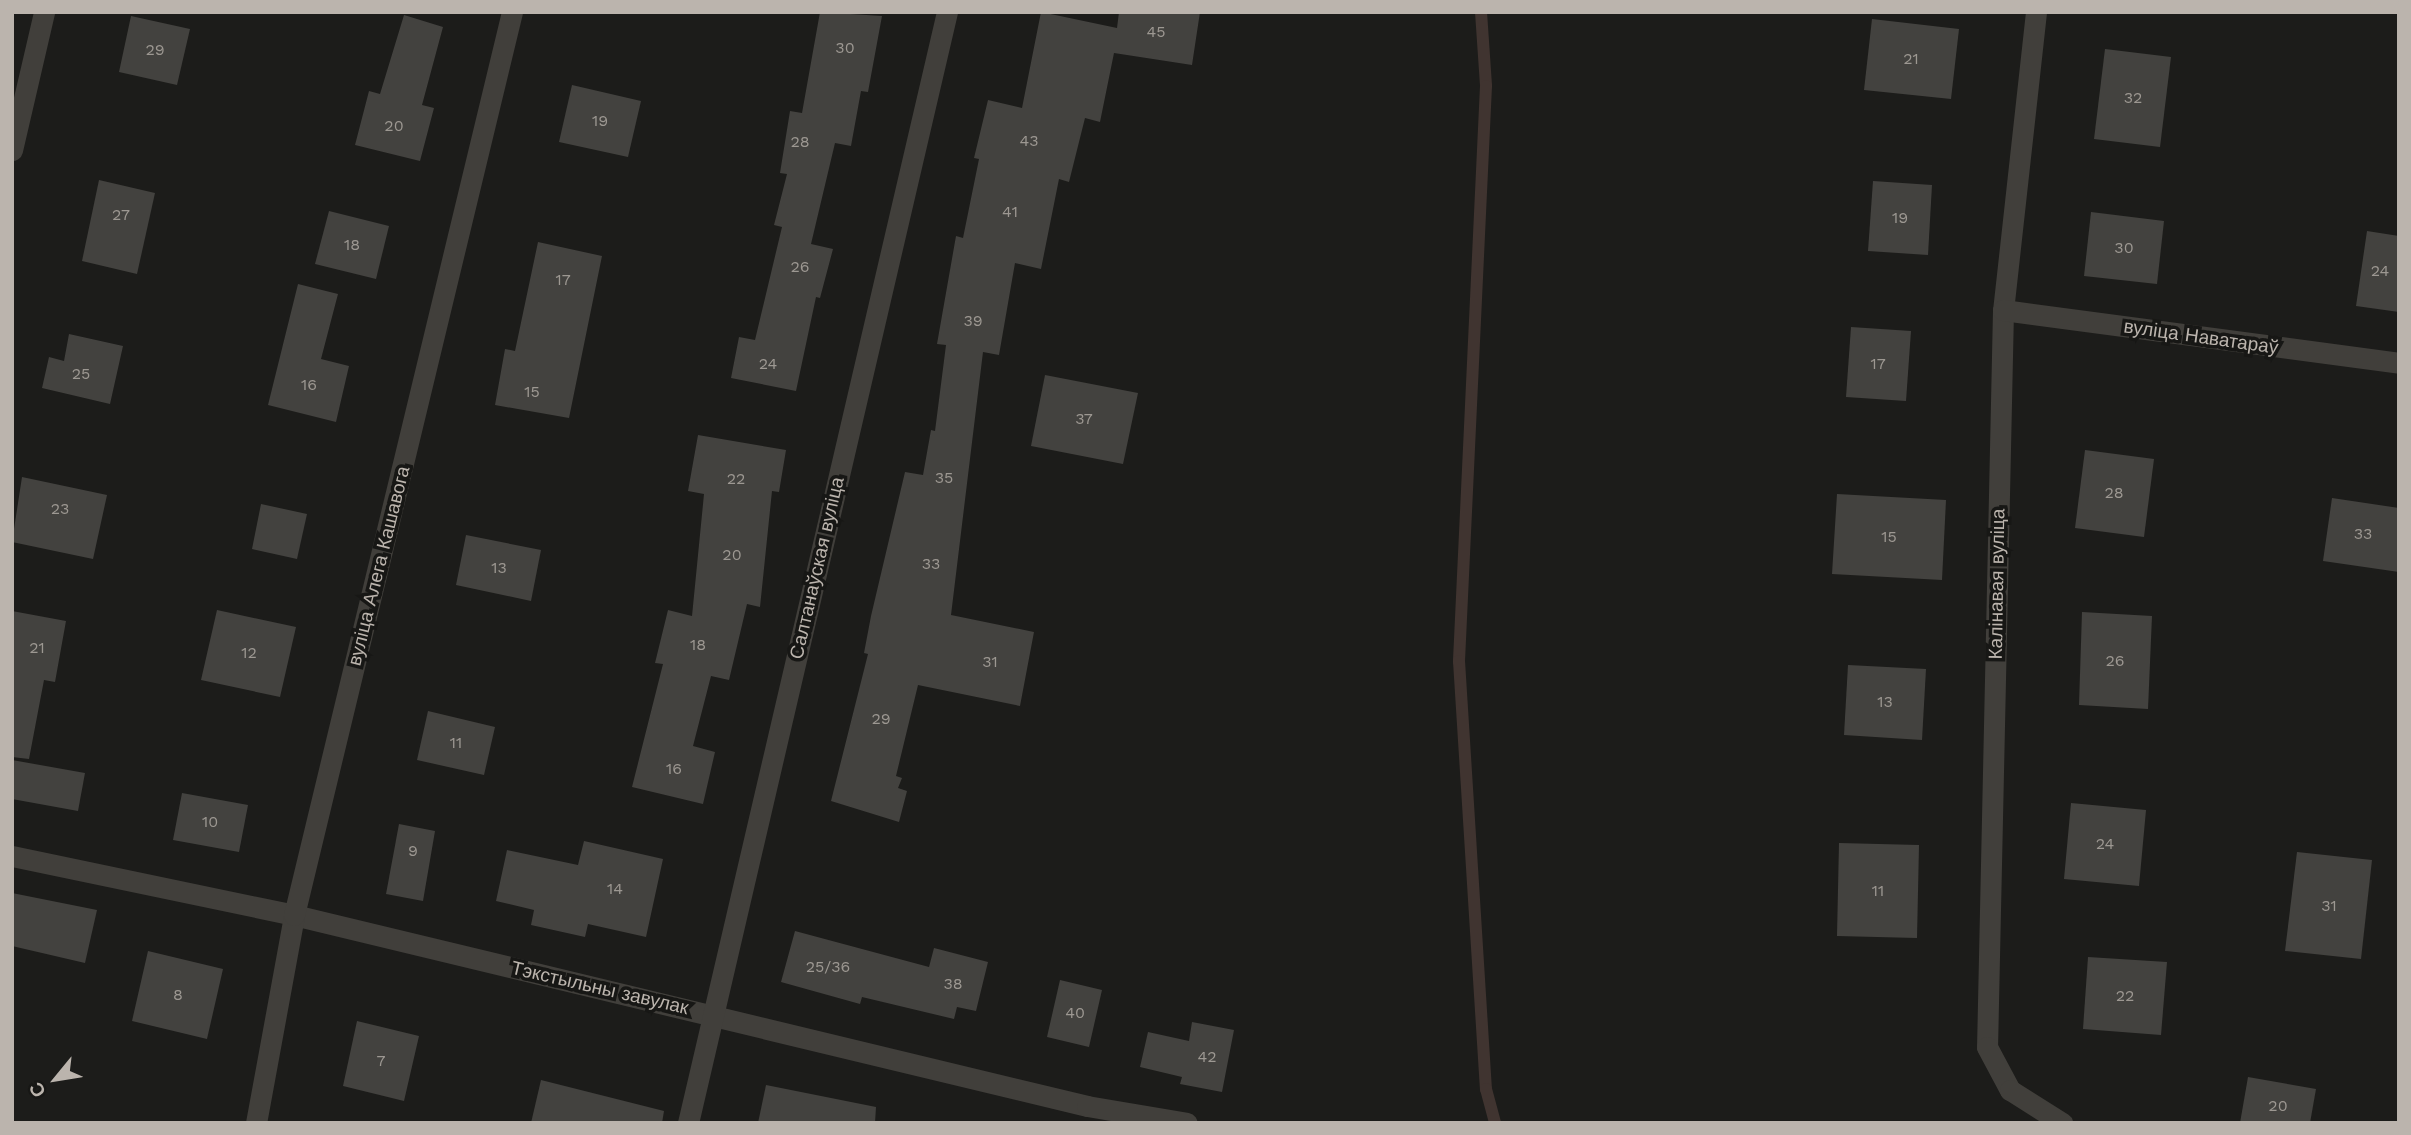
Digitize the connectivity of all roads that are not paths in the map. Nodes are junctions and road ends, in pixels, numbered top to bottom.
1 (44, 12) edge
2 (512, 12) edge
3 (947, 12) edge
4 (2036, 12) edge
5 (12, 150) edge
6 (2003, 310) junction
7 (2399, 363) edge
8 (12, 856) edge
9 (294, 915) junction
10 (713, 1016) junction
11 (1085, 1114) edge
12 (256, 1123) edge
13 (688, 1123) edge
14 (1187, 1123) edge
15 (2062, 1123) edge

1 - 5 street
2 - 9 street, вуліца Алега Кашавога
3 - 10 street, Салтанаўская вуліца
4 - 6 street, Калінавая вуліца
6 - 7 street, вуліца Наватараў
6 - 15 street, Калінавая вуліца
8 - 9 street, Тэкстыльны завулак
9 - 10 street, Тэкстыльны завулак
9 - 12 street, вуліца Алега Кашавога
10 - 11 street, Тэкстыльны завулак
10 - 13 street, Салтанаўская вуліца
11 - 14 street, Тэкстыльны завулак

